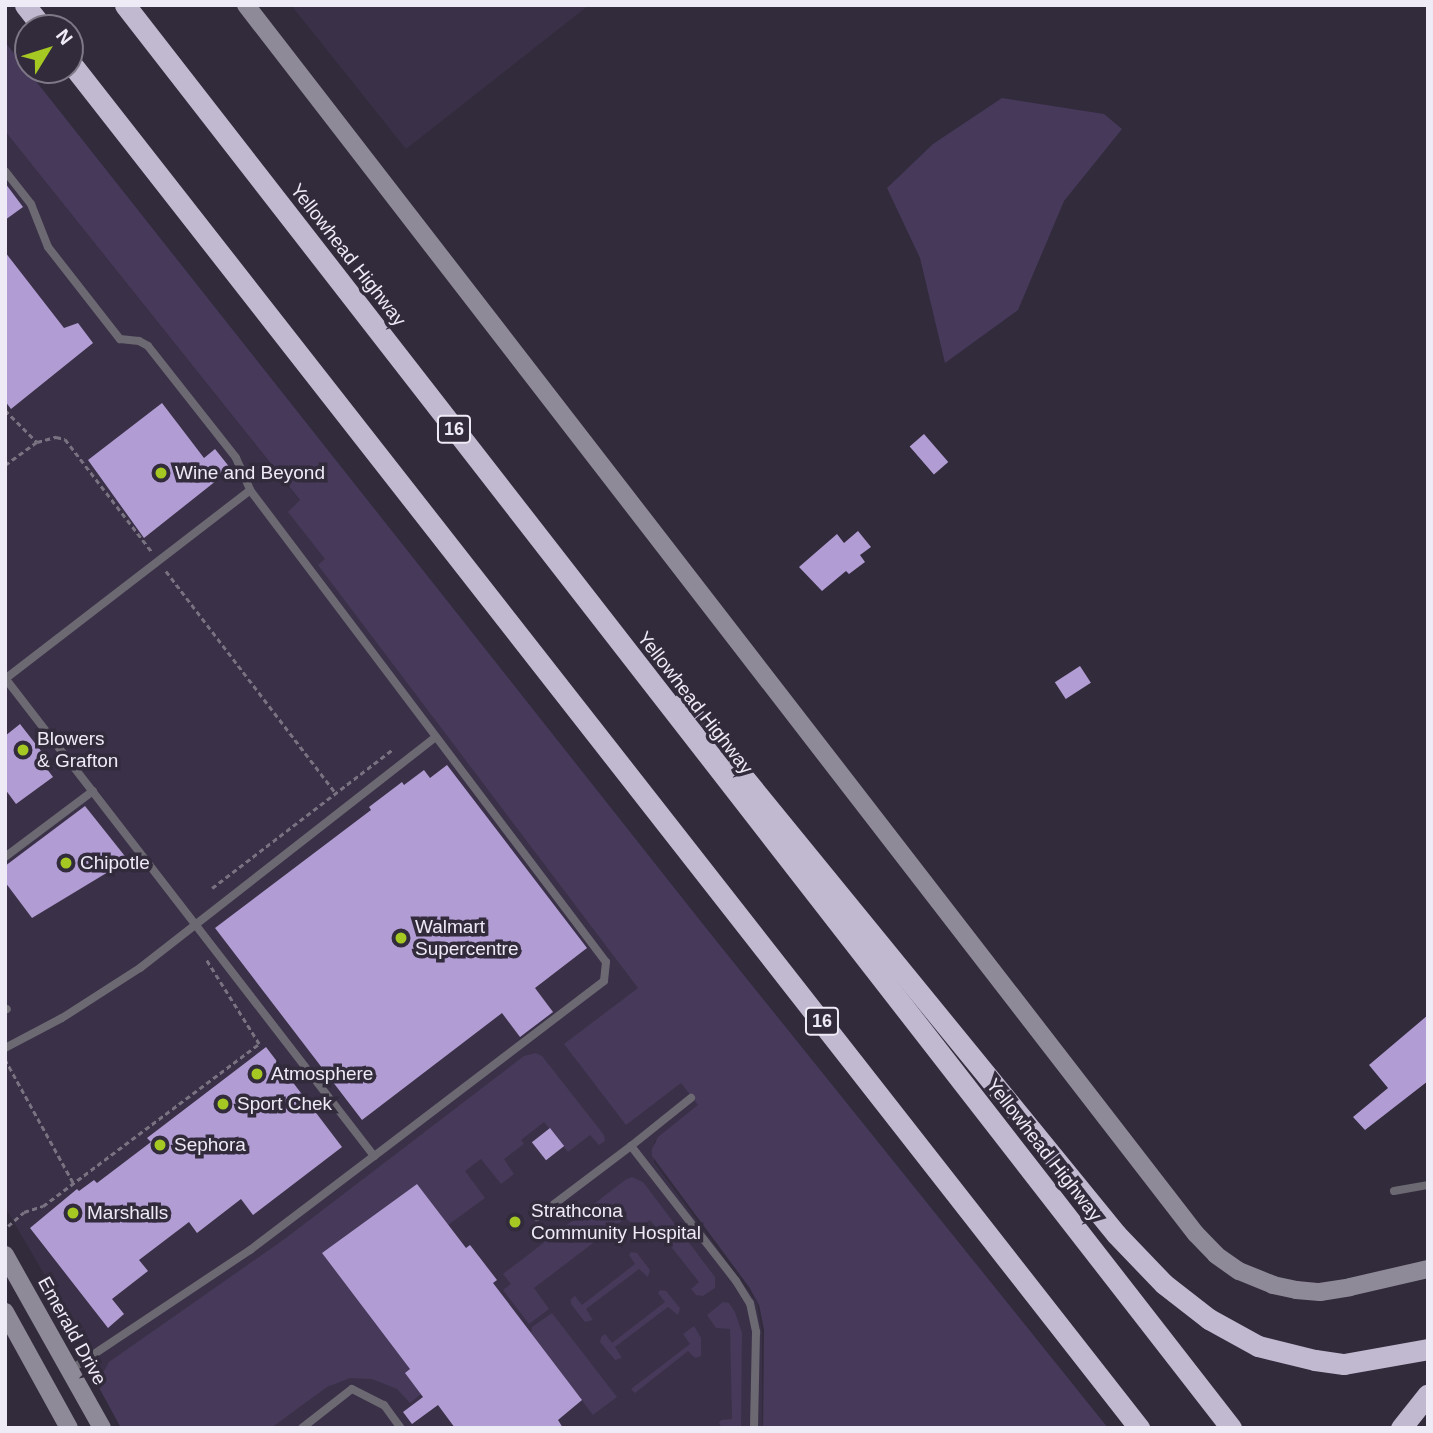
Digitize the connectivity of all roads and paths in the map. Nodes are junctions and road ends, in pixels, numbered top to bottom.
1 (125, 5) edge
2 (246, 5) edge
3 (84, 80) edge
4 (5, 171) edge
5 (5, 410) edge
6 (37, 442) junction
7 (5, 465) edge
8 (250, 491) junction
9 (158, 560) junction
10 (590, 604) junction
11 (5, 678) edge
12 (436, 737) junction
13 (392, 750) dead end
14 (93, 790) junction
15 (336, 793) junction
16 (5, 857) edge
17 (212, 888) dead end
18 (195, 924) junction
19 (201, 951) dead end
20 (5, 1048) edge
21 (5, 1059) edge
22 (691, 1098) dead end
23 (631, 1146) junction
24 (374, 1156) junction
25 (74, 1182) junction
26 (1428, 1185) edge
27 (1394, 1191) dead end
28 (537, 1217) dead end
29 (8, 1226) dead end
30 (5, 1255) edge
31 (1428, 1269) edge
32 (5, 1312) edge
33 (1428, 1349) edge
34 (70, 1370) junction
35 (1428, 1394) edge
36 (69, 1428) edge
37 (102, 1428) edge
38 (302, 1428) edge
39 (401, 1428) edge
40 (754, 1428) edge
41 (1139, 1428) edge
42 (1231, 1428) edge
43 (1401, 1428) edge

1 - 10 highway, Yellowhead Highway / 16
2 - 31 street
3 - 41 highway, 16
4 - 8 lane
5 - 6 path
6 - 7 path
6 - 9 path
8 - 9 lane
8 - 12 lane
9 - 11 lane
9 - 15 path
10 - 33 highway
10 - 42 highway, Yellowhead Highway / 16
11 - 14 lane
12 - 18 lane
12 - 24 lane
13 - 15 path
14 - 16 lane
14 - 18 lane
15 - 17 path
18 - 20 lane
18 - 24 lane
19 - 25 path
21 - 25 path
22 - 23 lane
23 - 28 lane
23 - 40 lane
24 - 34 lane
25 - 29 path
26 - 27 lane
30 - 34 street, Emerald Drive
32 - 36 street
34 - 37 street, Emerald Drive
35 - 43 highway
38 - 39 lane

